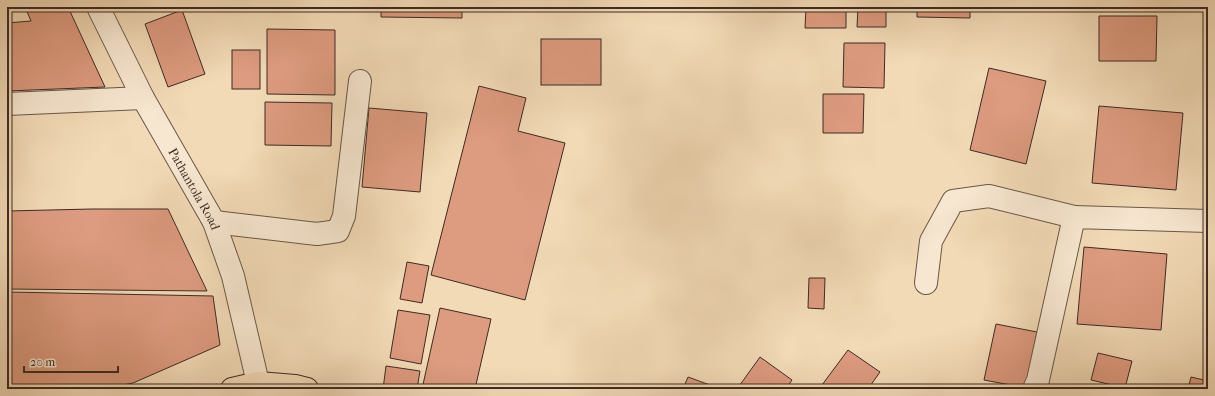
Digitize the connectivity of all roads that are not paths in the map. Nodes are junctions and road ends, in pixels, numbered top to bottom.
1 (98, 7) edge
2 (360, 81) dead end
3 (143, 98) junction
4 (7, 104) edge
5 (1074, 217) junction
6 (1208, 221) edge
7 (214, 222) junction
8 (926, 283) dead end
9 (260, 386) edge
10 (232, 389) edge
11 (307, 389) edge
12 (1034, 389) edge

1 - 3 street, Pathantola Road
2 - 7 street
3 - 4 street
3 - 7 street, Pathantola Road
5 - 6 street
5 - 8 street
5 - 12 street
7 - 9 street, Pathantola Road
9 - 10 main road
9 - 11 main road

